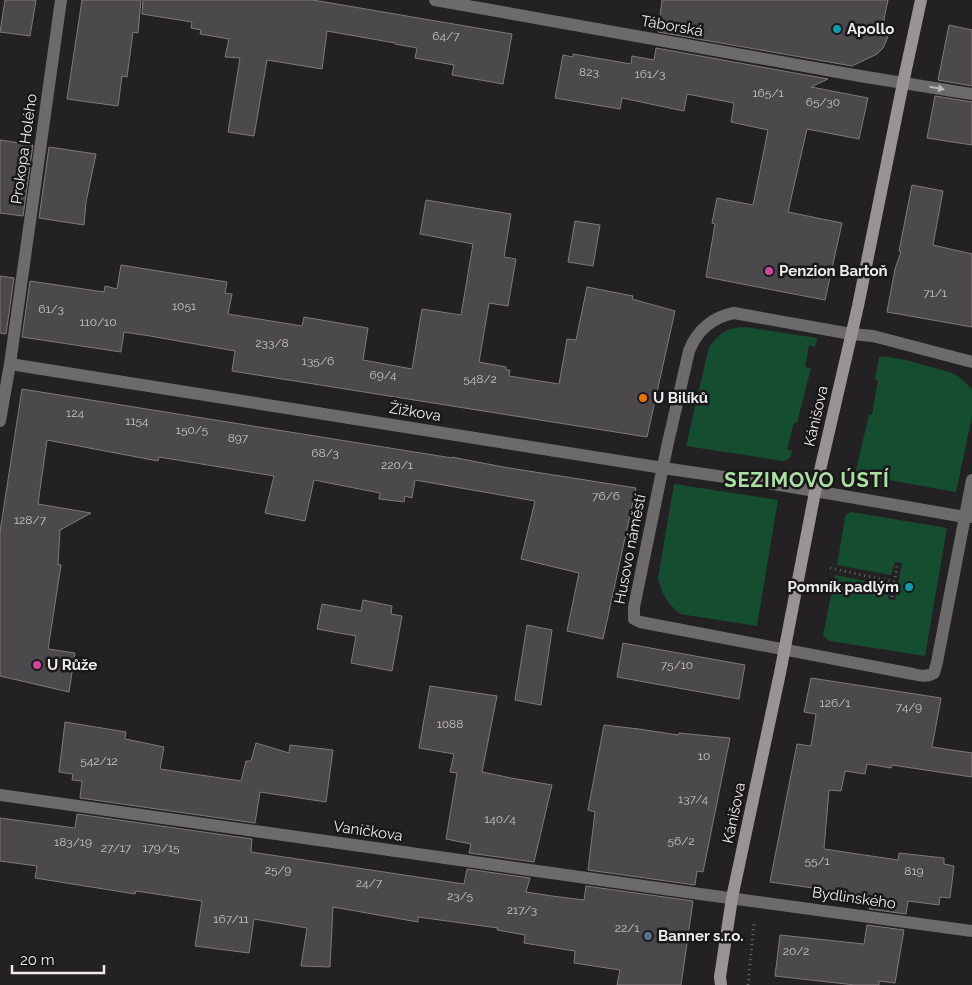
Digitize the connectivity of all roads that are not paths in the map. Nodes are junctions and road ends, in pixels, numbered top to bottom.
1 (61, 0) edge
2 (435, 0) edge
3 (921, 0) edge
4 (903, 83) junction
5 (972, 94) edge
6 (851, 334) junction
7 (972, 362) edge
8 (10, 364) junction
9 (0, 421) edge
10 (663, 468) junction
11 (972, 480) edge
12 (816, 492) junction
13 (969, 517) edge
14 (784, 650) junction
15 (0, 795) edge
16 (732, 898) junction
17 (972, 931) edge
18 (721, 985) edge

1 - 8 street, Prokopa Holého
2 - 4 street, Táborská
3 - 4 street, Kánišova
4 -> 5 street, Táborská
4 - 6 street, Kánišova
6 - 7 street, Husovo náměstí
6 - 10 street, Husovo náměstí
6 - 12 street, Kánišova
8 - 9 street, Prokopa Holého
8 - 10 street, Žižkova
10 - 12 street, Žižkova
10 - 14 street, Husovo náměstí
11 - 13 street, Husovo náměstí
12 - 13 street, Žižkova
12 - 14 street, Kánišova
13 - 14 street, Husovo náměstí
14 - 16 street, Kánišova
15 - 16 street, Vaníčkova
16 - 17 street, Bydlinského
16 - 18 street, Kánišova

